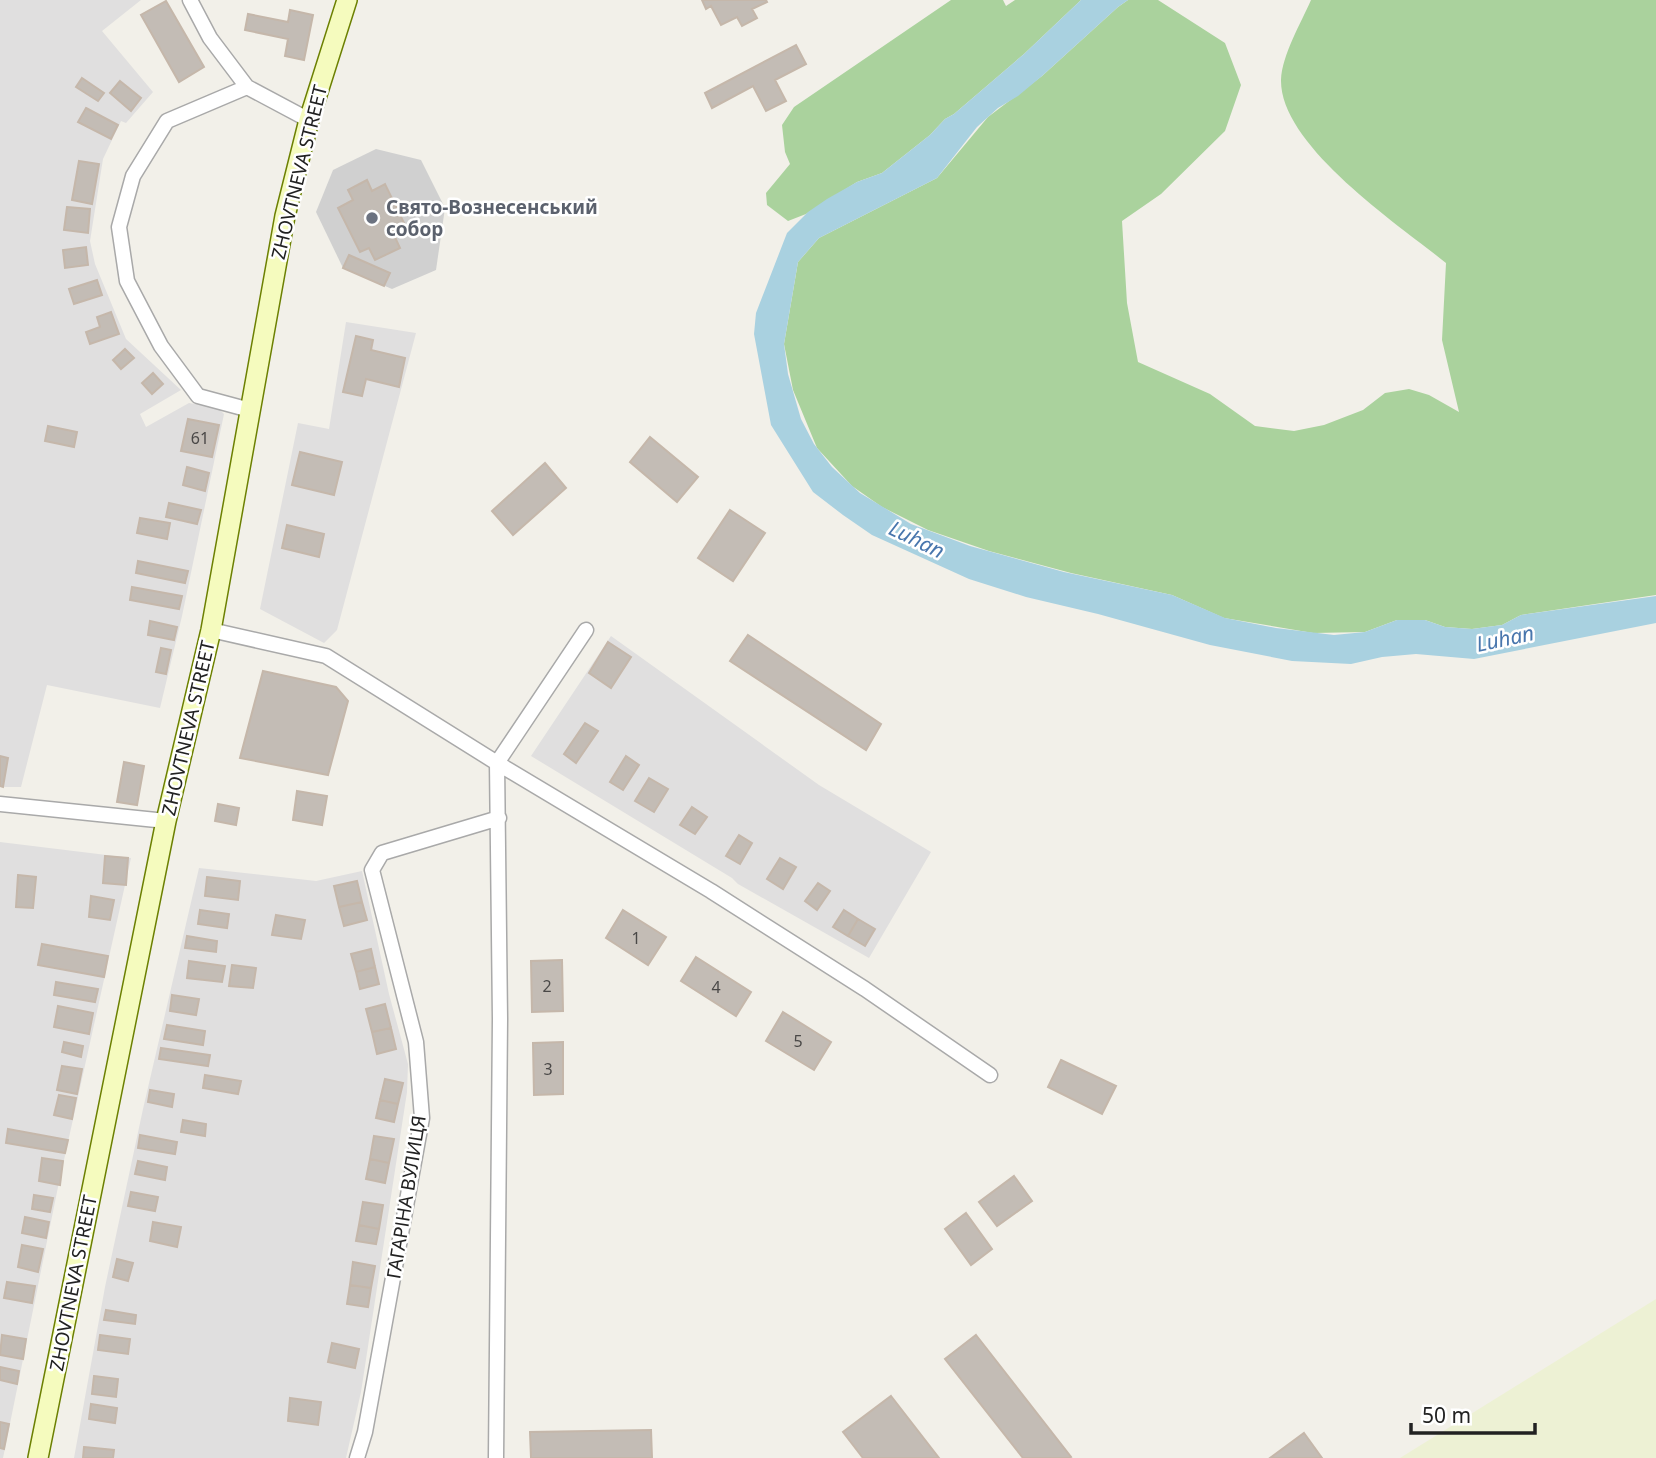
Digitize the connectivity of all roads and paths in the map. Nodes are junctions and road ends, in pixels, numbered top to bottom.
1 (190, 0) edge
2 (347, 0) edge
3 (247, 87) junction
4 (309, 120) junction
5 (250, 410) junction
6 (211, 630) junction
7 (586, 630) dead end
8 (497, 763) junction
9 (0, 804) edge
10 (499, 818) junction
11 (166, 821) junction
12 (990, 1075) dead end
13 (38, 1458) edge
14 (357, 1458) edge
15 (496, 1458) edge

1 - 3 street
2 - 4 street, ZHOVTNEVA STREET
3 - 4 street
3 - 5 street
4 - 5 street, ZHOVTNEVA STREET
5 - 6 street, ZHOVTNEVA STREET
6 - 8 street
6 - 11 street, ZHOVTNEVA STREET
7 - 8 street
8 - 10 street
8 - 12 street
9 - 11 street
10 - 14 street, ГАГАРІНА ВУЛИЦЯ
10 - 15 street
11 - 13 street, ZHOVTNEVA STREET

